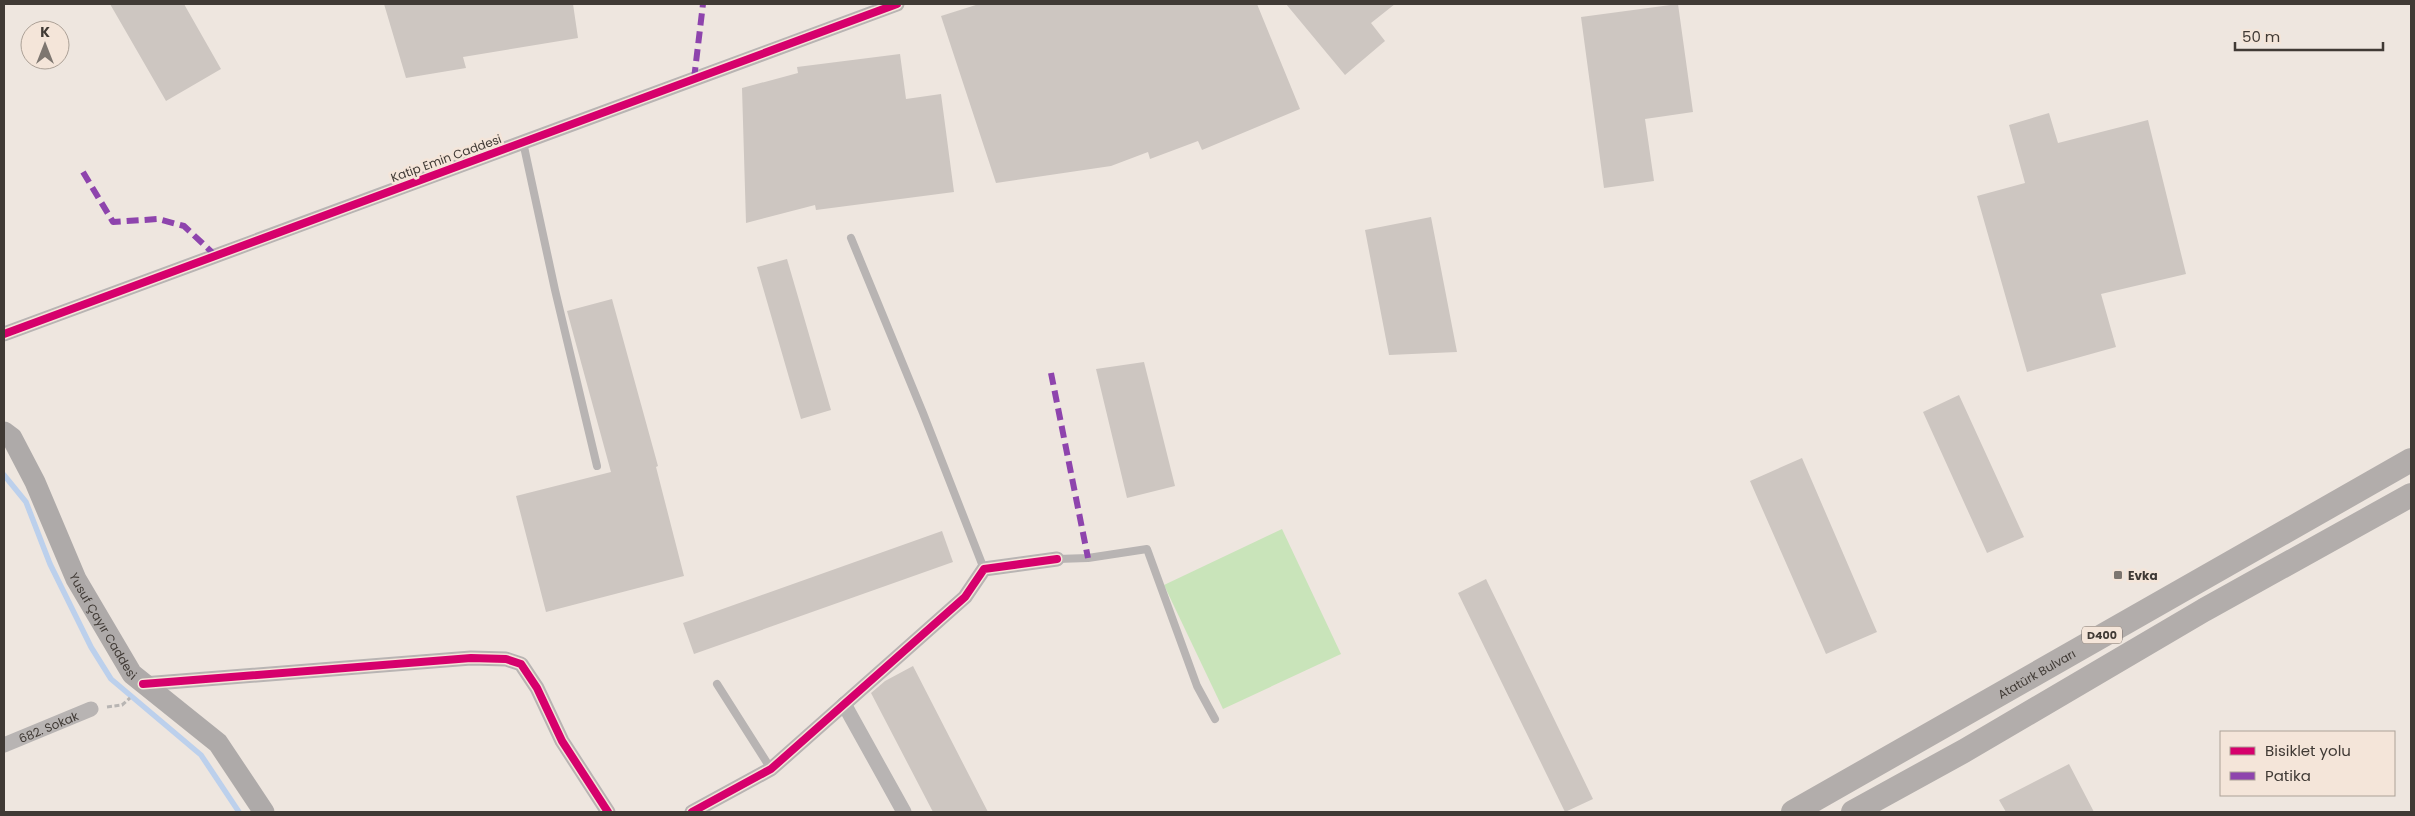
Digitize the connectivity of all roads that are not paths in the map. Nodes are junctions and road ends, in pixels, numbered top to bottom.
1 (897, 4) edge
2 (523, 142) junction
3 (851, 238) dead end
4 (4, 334) edge
5 (4, 432) edge
6 (2411, 460) edge
7 (598, 466) dead end
8 (2411, 495) edge
9 (1057, 559) joint
10 (984, 569) junction
11 (144, 684) junction
12 (718, 684) dead end
13 (844, 704) junction
14 (91, 708) dead end
15 (1215, 719) dead end
16 (4, 745) edge
17 (771, 769) junction
18 (264, 812) edge
19 (608, 812) edge
20 (692, 812) edge
21 (904, 812) edge
22 (1793, 812) edge
23 (1853, 812) edge

1 - 2 street, Katip Emin Caddesi
2 - 4 street, Katip Emin Caddesi
2 - 7 lane
3 - 10 lane
5 - 11 street, Yusuf Çayır Caddesi
6 - 22 main road, Atatürk Bulvarı / D400
8 - 23 main road, D400
9 - 10 street
9 - 15 lane
10 - 13 street
11 - 18 street, Yusuf Çayır Caddesi
11 - 19 street
12 - 17 lane
13 - 17 street
13 - 21 street
14 - 16 street, 682. Sokak
17 - 20 street

